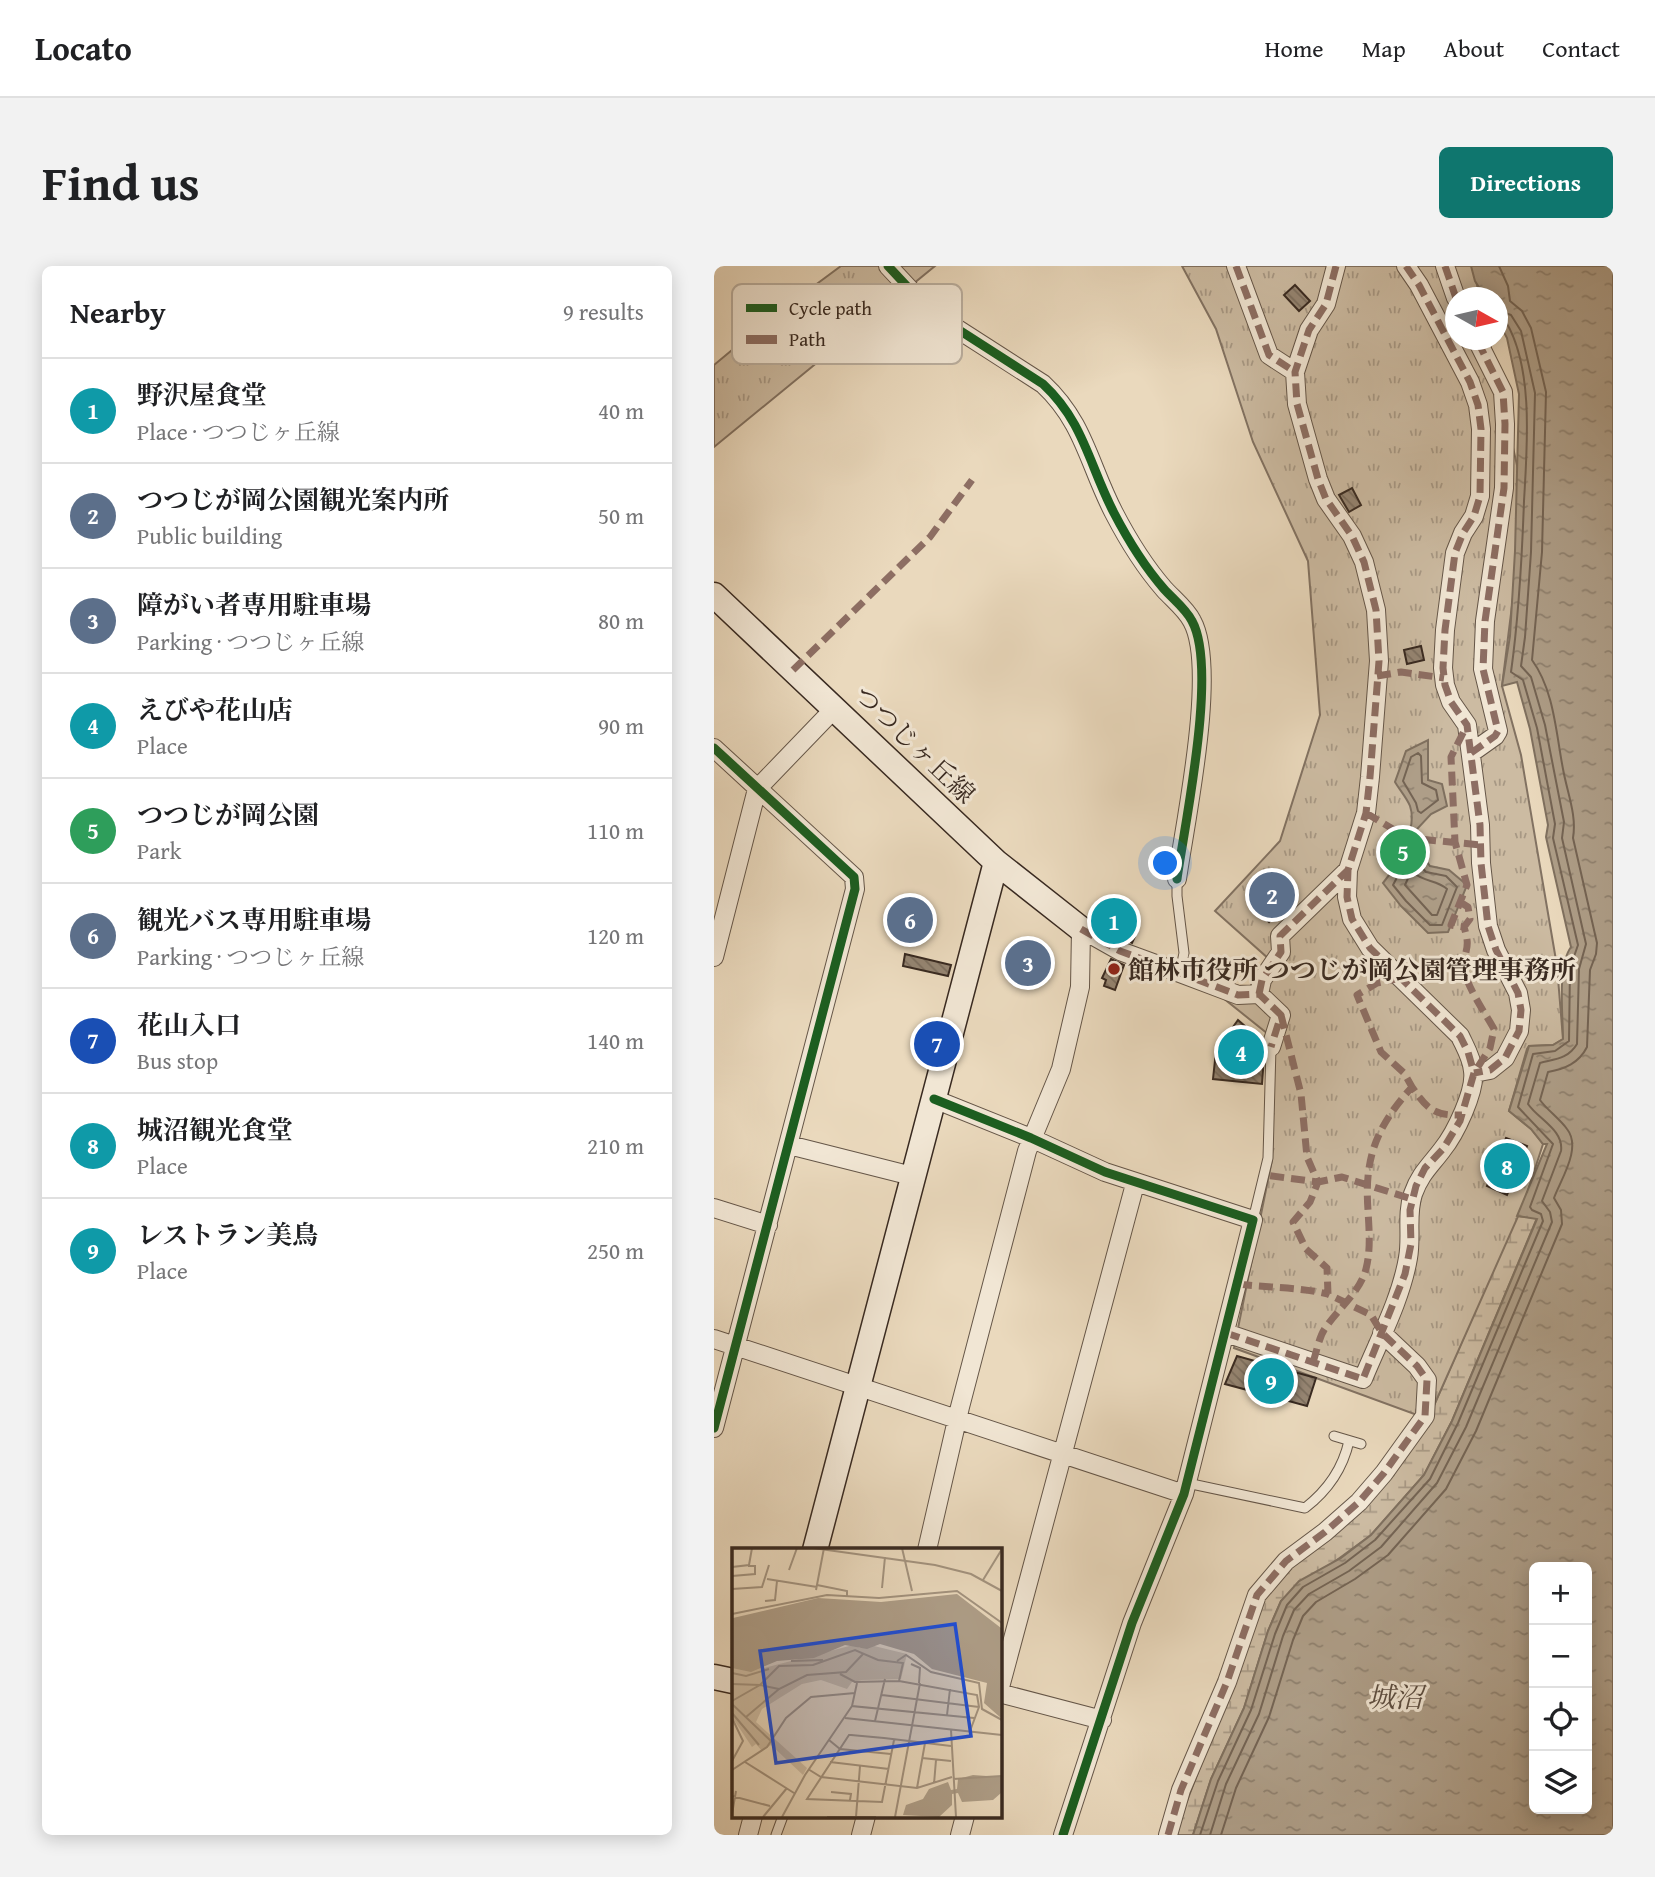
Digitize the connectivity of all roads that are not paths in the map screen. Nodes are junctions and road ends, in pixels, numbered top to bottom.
1 (888, 266) edge
2 (1236, 266) edge
3 (1336, 266) edge
4 (1406, 266) edge
5 (1445, 266) edge
6 (905, 284) edge
7 (1452, 287) edge
8 (962, 332) edge
9 (1482, 350) edge
10 (1295, 372) junction
11 (714, 595) edge
12 (835, 708) junction
13 (714, 748) edge
14 (1471, 753) junction
15 (757, 789) junction
16 (996, 862) junction
17 (1348, 870) junction
18 (1177, 879) joint
19 (1080, 929) junction
20 (714, 957) edge
21 (1180, 973) junction
22 (1259, 994) junction
23 (1271, 1047) joint
24 (1474, 1073) junction
25 (934, 1099) junction
26 (1031, 1138) junction
27 (789, 1144) junction
28 (912, 1176) junction
29 (1135, 1184) junction
30 (714, 1208) edge
31 (1253, 1220) junction
32 (768, 1225) junction
33 (1226, 1332) junction
34 (1382, 1333) junction
35 (714, 1339) edge
36 (736, 1346) junction
37 (856, 1386) junction
38 (957, 1418) junction
39 (714, 1428) edge
40 (1334, 1436) dead end
41 (1349, 1441) junction
42 (1361, 1444) dead end
43 (1063, 1454) junction
44 (1185, 1489) junction
45 (816, 1548) edge
46 (927, 1548) edge
47 (714, 1677) edge
48 (732, 1681) edge
49 (1001, 1685) edge
50 (1001, 1693) edge
51 (1102, 1720) junction
52 (782, 1818) edge
53 (865, 1818) edge
54 (964, 1818) edge
55 (776, 1835) edge
56 (861, 1835) edge
57 (960, 1835) edge
58 (1063, 1835) edge
59 (1168, 1835) edge

1 - 6 street
2 - 10 street
3 - 10 street
4 - 14 street
5 - 7 street
8 - 18 street
9 - 14 street
10 - 17 street
11 - 12 street, つつじヶ丘線
12 - 15 street
12 - 16 street, つつじヶ丘線
13 - 15 street
14 - 24 street
15 - 20 street
15 - 27 street
16 - 19 street, つつじヶ丘線
16 - 25 street
17 - 22 street
17 - 24 street
18 - 21 lane
19 - 21 street
19 - 26 street
21 - 22 street
22 - 23 street
23 - 31 lane
24 - 34 street
25 - 26 street
25 - 28 street
26 - 29 street
26 - 38 street
27 - 28 street
27 - 32 street
28 - 37 street
29 - 31 street
29 - 43 street
30 - 32 street
31 - 33 street
32 - 36 street
33 - 34 street
33 - 44 street
34 - 59 street
35 - 36 street
36 - 37 street
36 - 39 street
37 - 38 street
37 - 45 street
38 - 43 street
38 - 46 street
40 - 41 lane
41 - 42 lane
41 - 44 lane
43 - 44 street
43 - 49 street
44 - 51 street
47 - 48 street
50 - 51 street
51 - 58 street
52 - 55 lane
53 - 56 street
54 - 57 street

